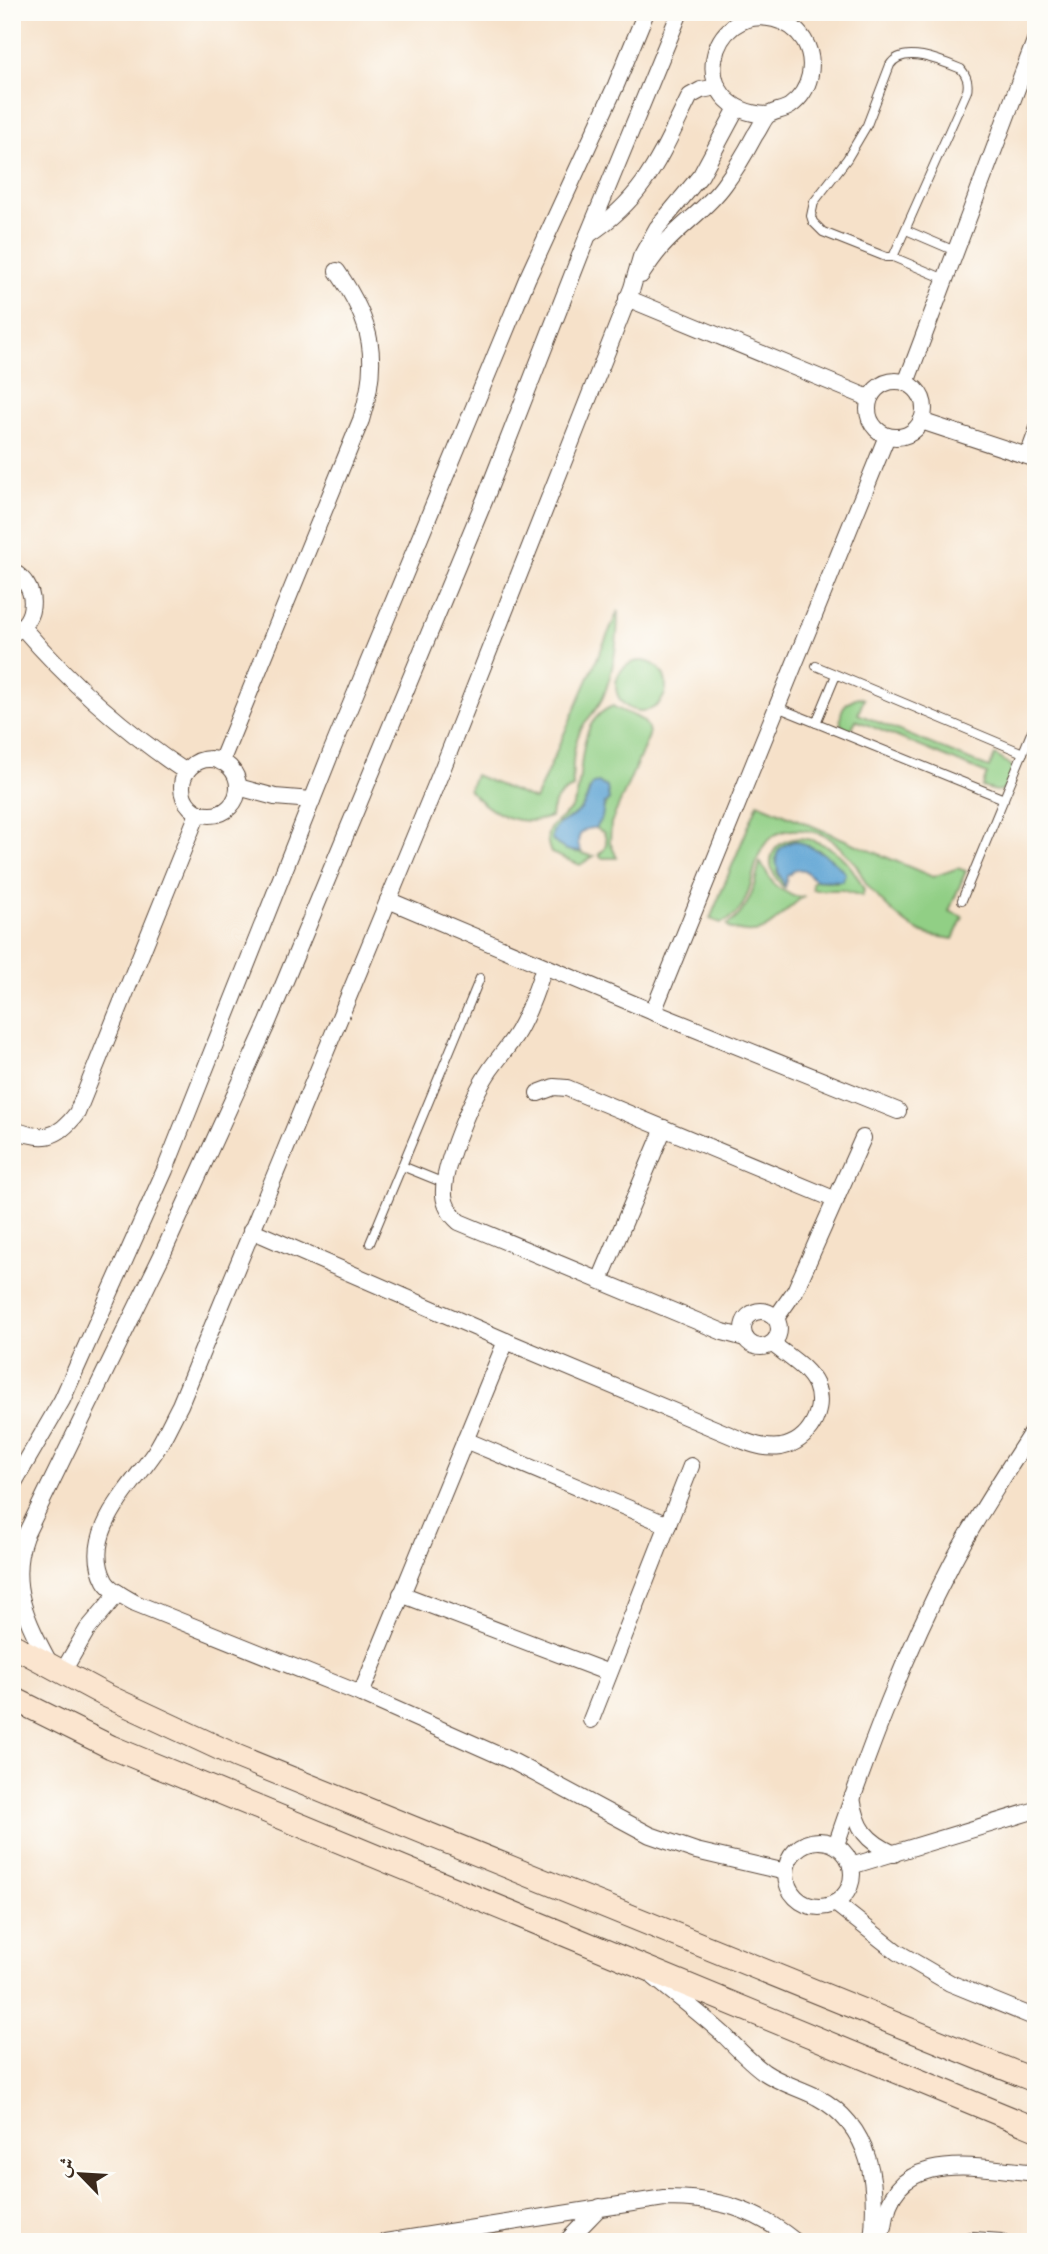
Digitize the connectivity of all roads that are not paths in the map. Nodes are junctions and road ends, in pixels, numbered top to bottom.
1 (646, 12) edge
2 (680, 12) edge
3 (739, 17) edge
4 (1036, 38) edge
5 (718, 87) junction
6 (737, 108) junction
7 (767, 115) junction
8 (906, 230) junction
9 (588, 235) junction
10 (956, 251) junction
11 (893, 257) junction
12 (337, 271) dead end
13 (945, 279) junction
14 (629, 293) junction
15 (906, 383) junction
16 (869, 398) junction
17 (921, 421) junction
18 (1036, 422) edge
19 (887, 436) junction
20 (1030, 457) edge
21 (12, 571) edge
22 (17, 631) edge
23 (816, 666) dead end
24 (836, 675) junction
25 (777, 707) junction
26 (1036, 721) edge
27 (816, 723) junction
28 (1023, 753) junction
29 (221, 762) junction
30 (186, 772) junction
31 (238, 787) junction
32 (1004, 799) junction
33 (312, 800) junction
34 (198, 813) junction
35 (962, 900) dead end
36 (388, 901) junction
37 (544, 967) junction
38 (480, 978) dead end
39 (653, 1012) junction
40 (538, 1093) dead end
41 (898, 1111) dead end
42 (663, 1128) junction
43 (12, 1129) edge
44 (863, 1138) dead end
45 (402, 1166) junction
46 (445, 1184) junction
47 (836, 1200) junction
48 (251, 1230) junction
49 (370, 1243) dead end
50 (600, 1280) junction
51 (776, 1318) junction
52 (745, 1338) junction
53 (506, 1341) junction
54 (773, 1344) junction
55 (1036, 1426) edge
56 (465, 1440) junction
57 (691, 1466) dead end
58 (12, 1486) edge
59 (668, 1525) junction
60 (14, 1577) edge
61 (118, 1593) junction
62 (401, 1594) junction
63 (12, 1645) edge
64 (57, 1670) junction
65 (609, 1674) junction
66 (361, 1694) junction
67 (12, 1698) edge
68 (591, 1720) dead end
69 (852, 1797) junction
70 (1036, 1810) edge
71 (836, 1845) junction
72 (894, 1854) junction
73 (852, 1866) junction
74 (786, 1872) junction
75 (835, 1903) junction
76 (641, 1966) junction
77 (1036, 2018) edge
78 (1036, 2081) edge
79 (1036, 2129) edge
80 (1036, 2173) edge
81 (883, 2196) junction
82 (600, 2207) junction
83 (384, 2242) edge
84 (566, 2242) edge
85 (796, 2242) edge
86 (872, 2242) edge
87 (883, 2242) edge
88 (961, 2242) edge
89 (1002, 2242) edge

1 - 33 street
2 - 9 street
3 - 5 street
3 - 7 street
4 - 10 street
5 - 6 street
5 - 9 street
6 - 7 street
6 - 14 street
7 - 14 street
8 - 10 lane
8 - 11 lane
8 - 11 lane
9 - 60 street
10 - 13 street
11 - 13 lane
12 - 29 street
13 - 15 street
14 - 16 street
14 - 36 street
15 - 16 street
15 - 17 street
16 - 19 street
17 - 19 street
17 - 20 street
18 - 20 lane
19 - 25 street
21 - 22 street
22 - 30 street
23 - 24 lane
24 - 27 lane
24 - 28 lane
25 - 27 lane
25 - 39 street
26 - 28 lane
27 - 32 lane
28 - 32 lane
29 - 30 street
29 - 31 street
30 - 34 street
31 - 33 street
31 - 34 street
32 - 35 lane
33 - 58 street
34 - 43 street
36 - 37 street
36 - 48 street
37 - 39 street
37 - 46 street
38 - 45 lane
39 - 41 street
40 - 42 street
42 - 47 street
42 - 50 street
44 - 47 street
45 - 46 lane
45 - 49 lane
46 - 50 street
47 - 51 street
48 - 53 street
48 - 61 street
50 - 52 street
51 - 52 street
51 - 54 street
52 - 54 street
53 - 54 street
53 - 56 street
55 - 69 street
56 - 59 street
56 - 62 street
57 - 59 street
59 - 65 street
60 - 64 street
61 - 64 street
61 - 66 street
62 - 65 street
62 - 66 street
63 - 64 main road
64 - 78 main road
65 - 68 street
66 - 74 street
67 - 76 main road
69 - 71 street
69 - 72 street
70 - 72 street
71 - 73 street
71 - 74 street
72 - 73 street
73 - 75 street
74 - 75 street
75 - 77 street
76 - 79 main road
76 - 81 street
80 - 81 street
81 - 86 street
81 - 87 street
82 - 83 street
82 - 84 street
82 - 85 street
88 - 89 street

